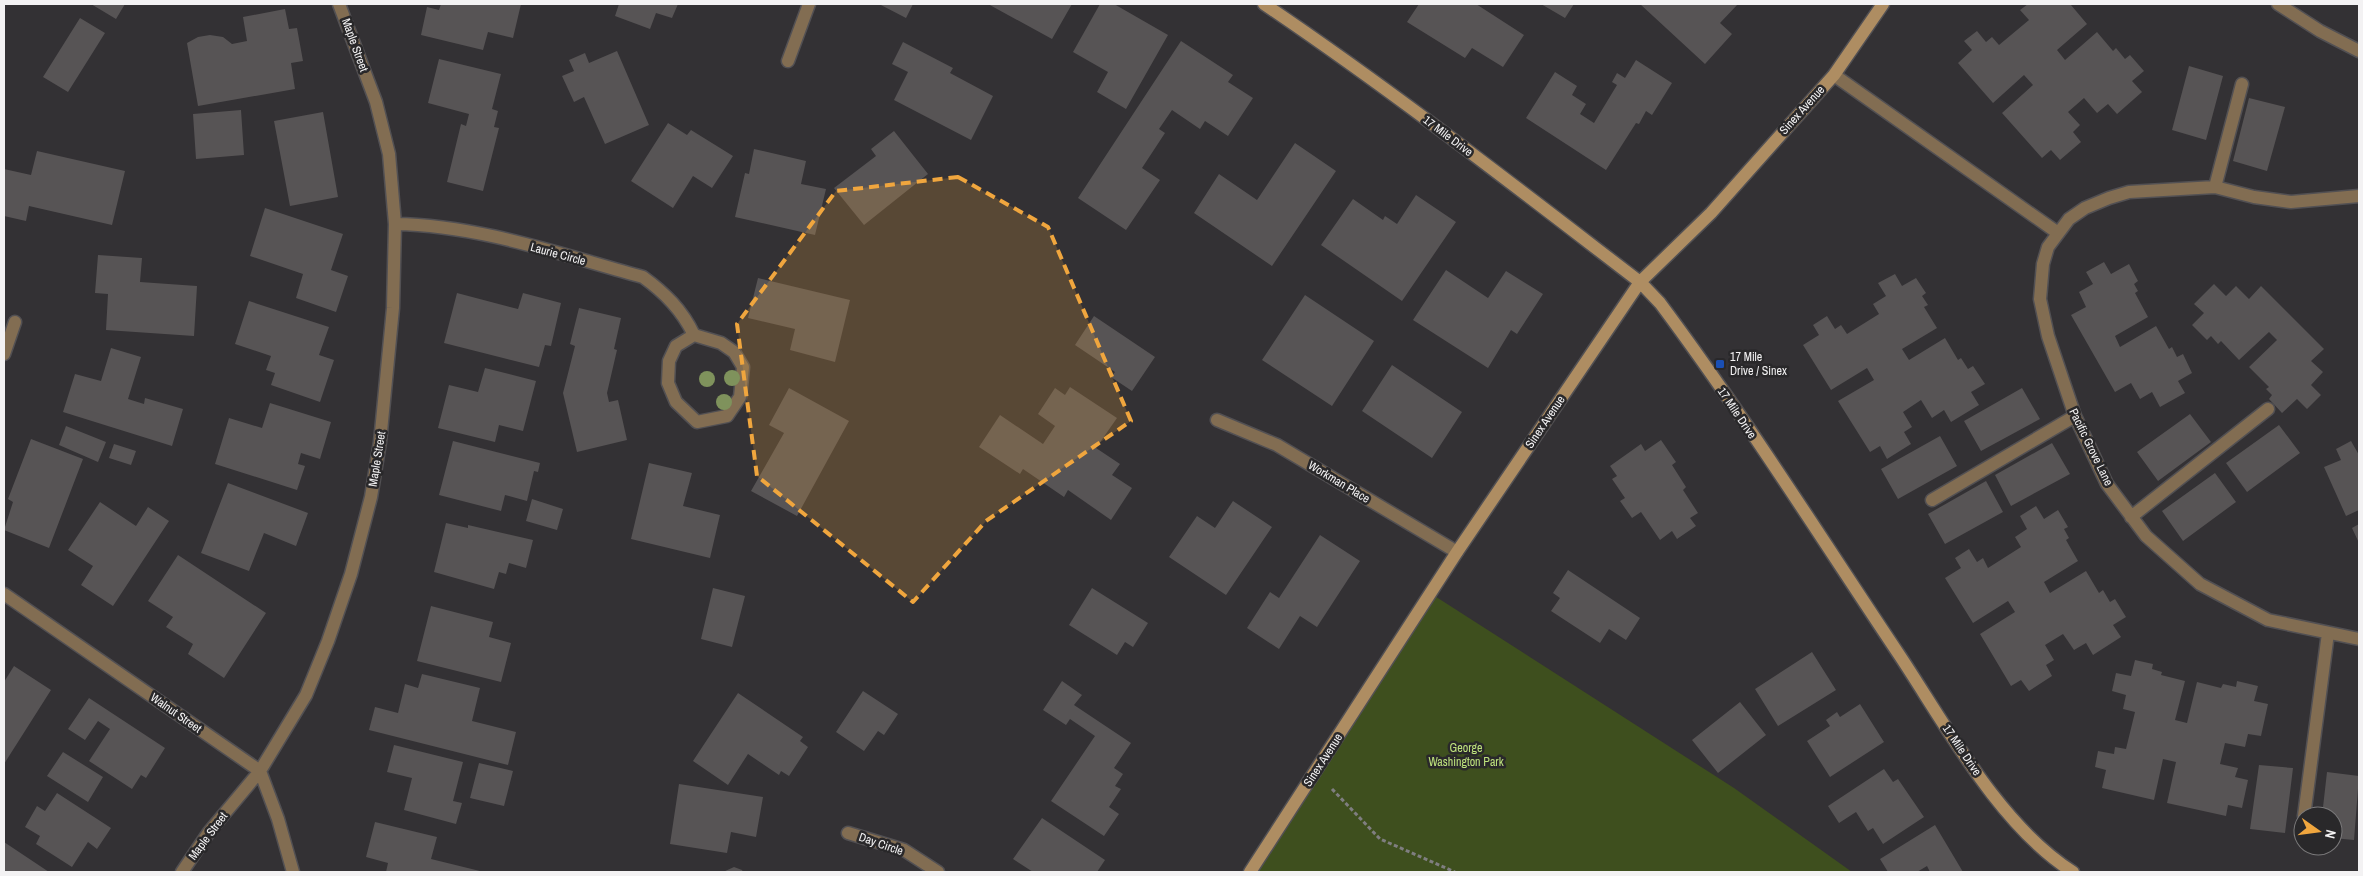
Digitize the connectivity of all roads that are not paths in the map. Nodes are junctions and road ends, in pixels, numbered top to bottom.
1 (339, 4) edge
2 (809, 4) edge
3 (1264, 4) edge
4 (1882, 4) edge
5 (2278, 4) edge
6 (2359, 51) edge
7 (788, 61) dead end
8 (1834, 75) junction
9 (2242, 84) dead end
10 (2215, 187) junction
11 (2359, 196) edge
12 (395, 224) junction
13 (2058, 233) junction
14 (1640, 282) junction
15 (15, 322) dead end
16 (694, 335) junction
17 (4, 354) edge
18 (2268, 409) dead end
19 (2075, 416) junction
20 (1217, 420) dead end
21 (1932, 500) dead end
22 (2131, 517) junction
23 (1457, 552) junction
24 (4, 594) edge
25 (2328, 634) junction
26 (2359, 639) edge
27 (260, 771) junction
28 (2305, 806) edge
29 (848, 833) dead end
30 (182, 872) edge
31 (292, 872) edge
32 (938, 872) edge
33 (1250, 872) edge
34 (2073, 872) edge

1 - 12 street, Maple Street
2 - 7 street
3 - 14 main road, 17 Mile Drive
4 - 8 main road, Sinex Avenue
5 - 6 street
8 - 13 street
8 - 14 main road, Sinex Avenue
9 - 10 street
10 - 11 street, Pacific Grove Lane
10 - 13 street, Pacific Grove Lane
12 - 16 street, Laurie Circle
12 - 27 street, Maple Street
13 - 19 street, Pacific Grove Lane
14 - 23 main road, Sinex Avenue
14 - 34 main road, 17 Mile Drive
15 - 17 street
16 - 16 street
18 - 22 street
19 - 21 street
19 - 22 street, Pacific Grove Lane
20 - 23 street, Workman Place
22 - 25 street, Pacific Grove Lane
23 - 33 main road, Sinex Avenue
24 - 27 street, Walnut Street
25 - 26 street, Pacific Grove Lane
25 - 28 street
27 - 30 street, Maple Street
27 - 31 street
29 - 32 street, Day Circle

